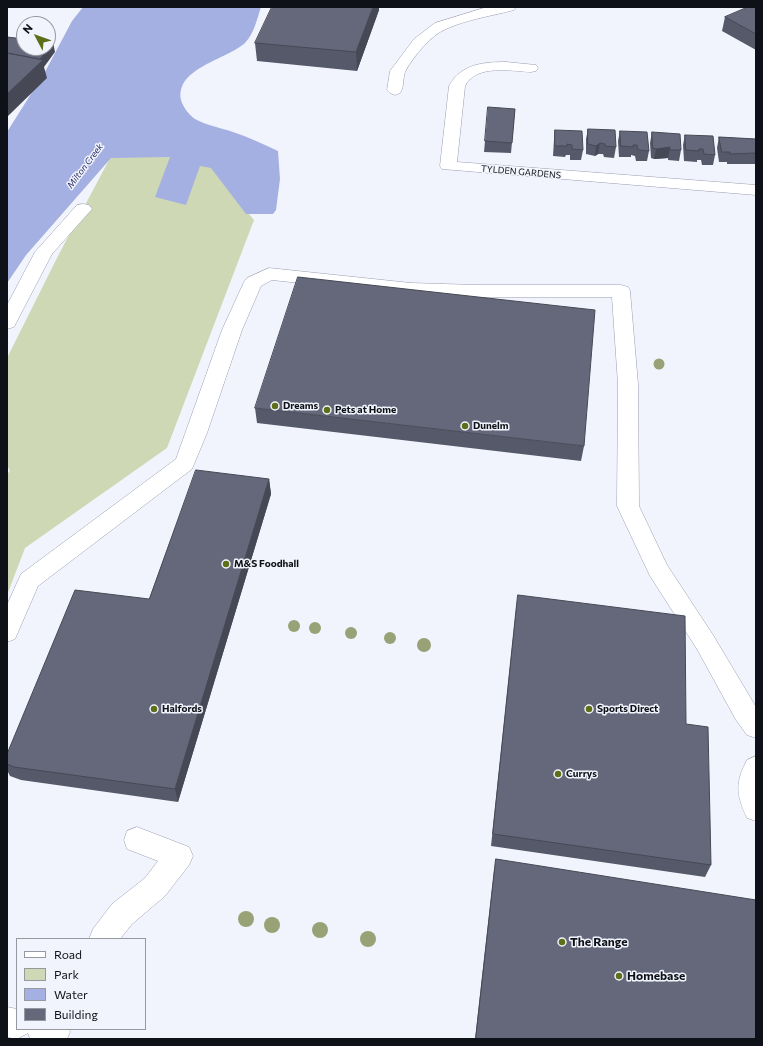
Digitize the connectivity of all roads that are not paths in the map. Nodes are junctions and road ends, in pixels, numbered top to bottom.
1 (509, 7) edge
2 (531, 68) dead end
3 (395, 90) dead end
4 (756, 190) edge
5 (83, 209) dead end
6 (7, 324) edge
7 (7, 632) edge
8 (756, 727) edge
9 (756, 768) edge
10 (756, 809) edge
11 (137, 840) dead end
12 (104, 938) edge

1 - 3 street
2 - 4 street, TYLDEN GARDENS
5 - 6 street
7 - 8 street
9 - 10 street
11 - 12 street

